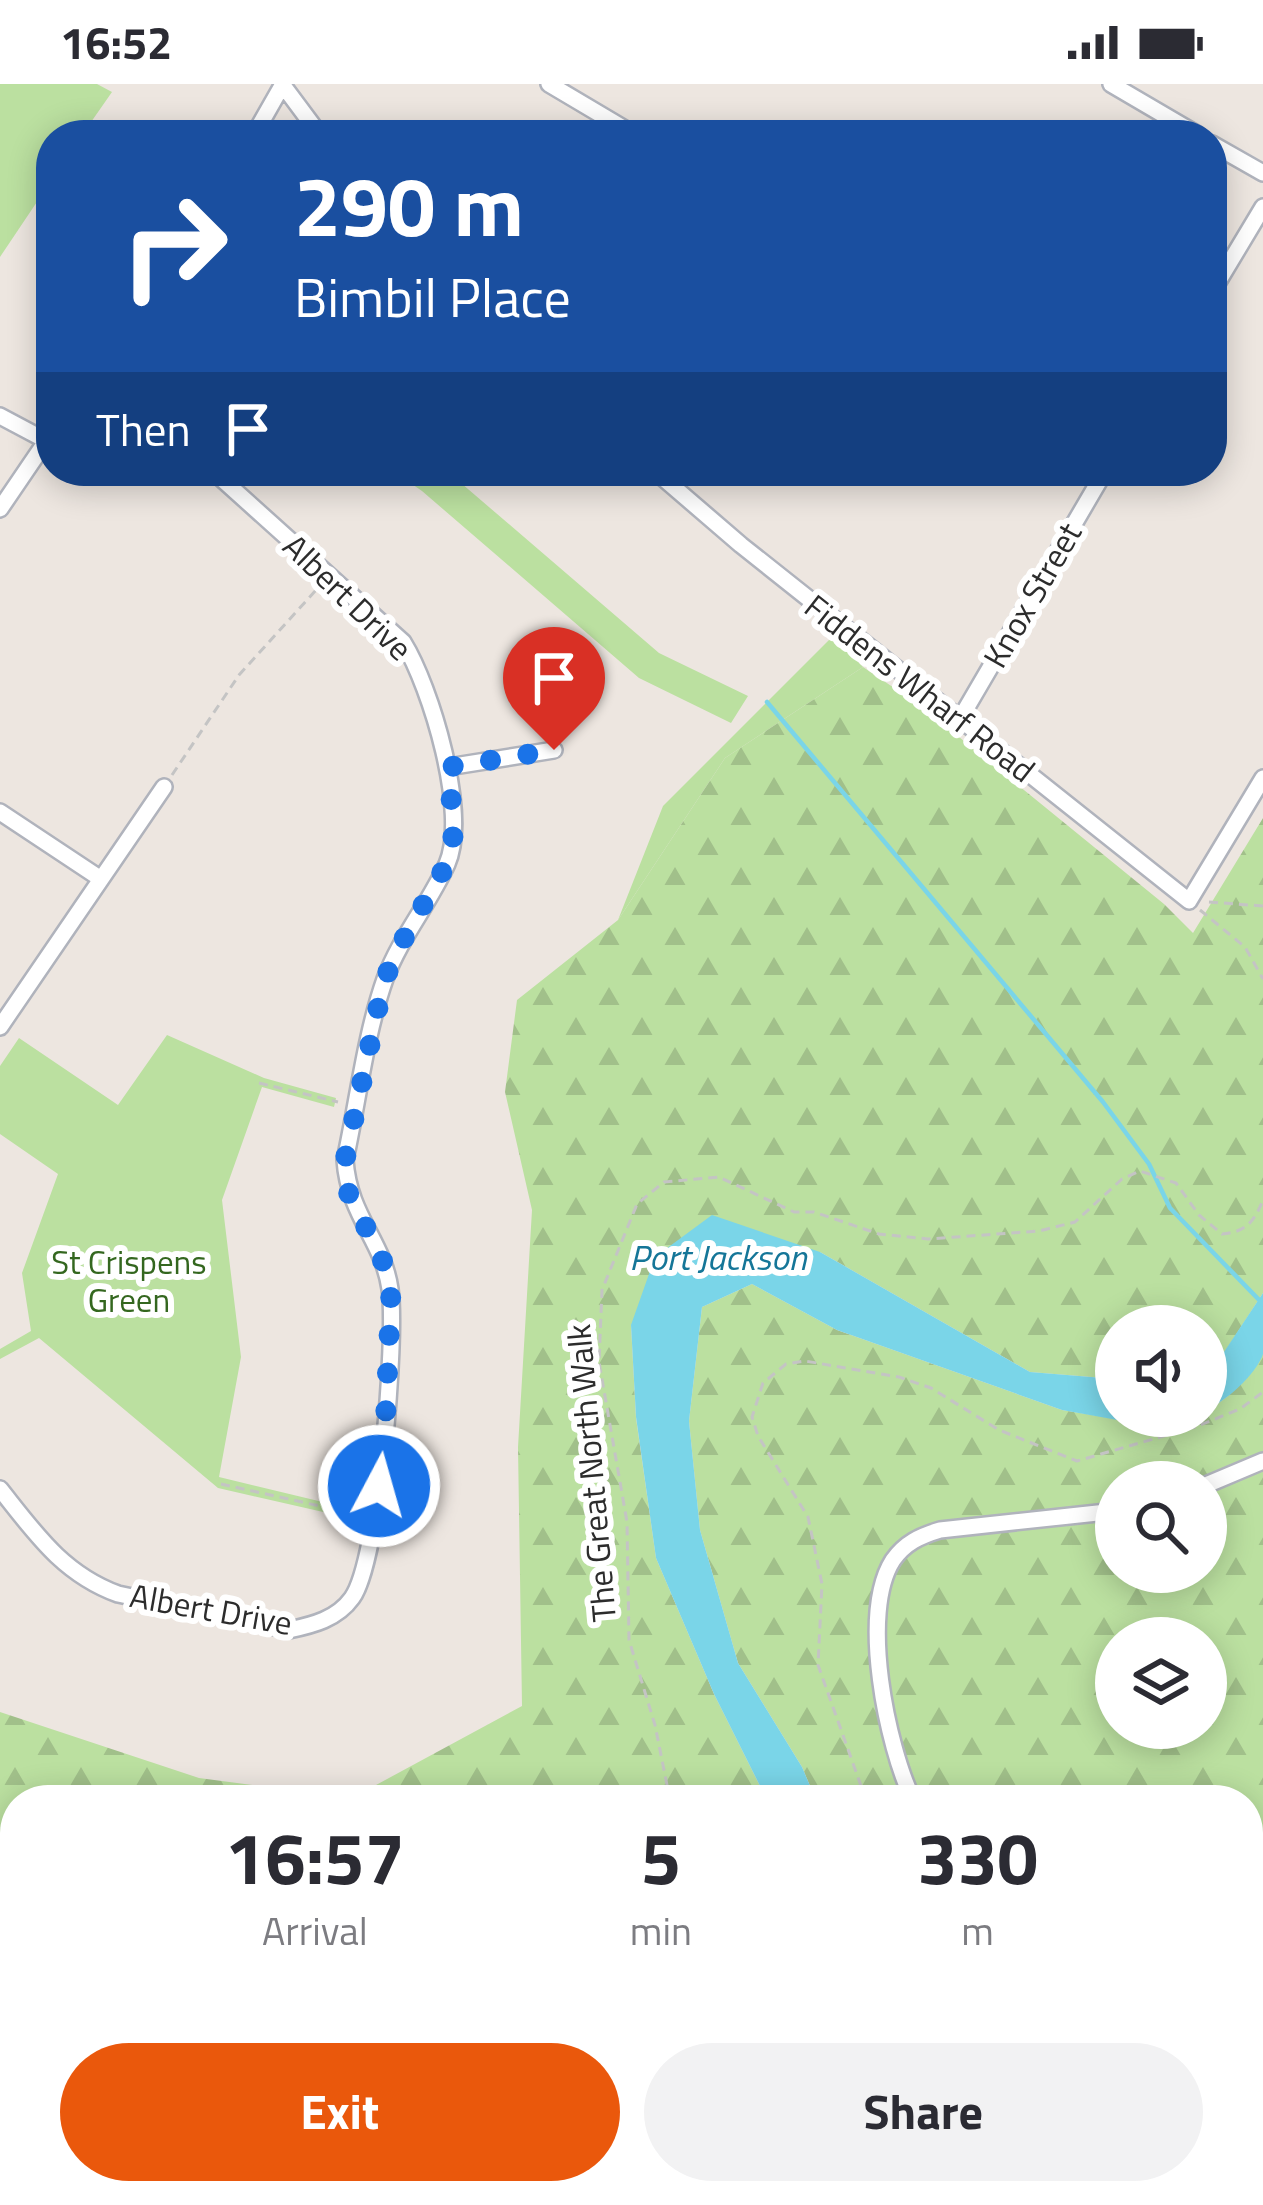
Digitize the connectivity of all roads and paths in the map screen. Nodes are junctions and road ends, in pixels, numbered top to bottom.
1 (282, 84) edge
2 (549, 84) edge
3 (1111, 84) edge
4 (262, 120) edge
5 (309, 120) edge
6 (610, 120) edge
7 (1172, 120) edge
8 (1227, 152) edge
9 (1263, 173) edge
10 (1263, 207) edge
11 (1227, 267) edge
12 (0, 416) edge
13 (36, 432) edge
14 (36, 457) edge
15 (230, 486) edge
16 (672, 486) edge
17 (1096, 486) edge
18 (0, 509) edge
19 (330, 575) junction
20 (960, 719) junction
21 (554, 750) dead end
22 (448, 767) junction
23 (1263, 778) edge
24 (164, 787) joint
25 (0, 812) edge
26 (101, 879) junction
27 (1189, 901) junction
28 (1263, 905) edge
29 (1263, 979) edge
30 (0, 1027) edge
31 (259, 1083) dead end
32 (357, 1107) junction
33 (1263, 1200) edge
34 (1263, 1392) edge
35 (1263, 1461) edge
36 (1227, 1476) edge
37 (221, 1484) dead end
38 (0, 1489) edge
39 (1095, 1513) edge
40 (374, 1518) junction
41 (667, 1785) edge
42 (861, 1785) edge
43 (907, 1785) edge

1 - 4 street
1 - 5 street
2 - 6 street
3 - 7 street
8 - 9 street
10 - 11 street
12 - 13 street
14 - 18 street
15 - 19 street, Albert Drive
16 - 20 street, Fiddens Wharf Road
17 - 20 street, Knox Street
19 - 22 street, Albert Drive
19 - 24 path
20 - 27 street, Fiddens Wharf Road
21 - 22 street
22 - 32 street, Albert Drive
23 - 27 street
24 - 26 street
25 - 26 street
26 - 30 street
27 - 28 path
27 - 29 path
31 - 32 path
32 - 40 street, Albert Drive
33 - 41 path, The Great North Walk
34 - 42 path
35 - 36 street
37 - 40 path
38 - 40 street, Albert Drive
39 - 43 street

